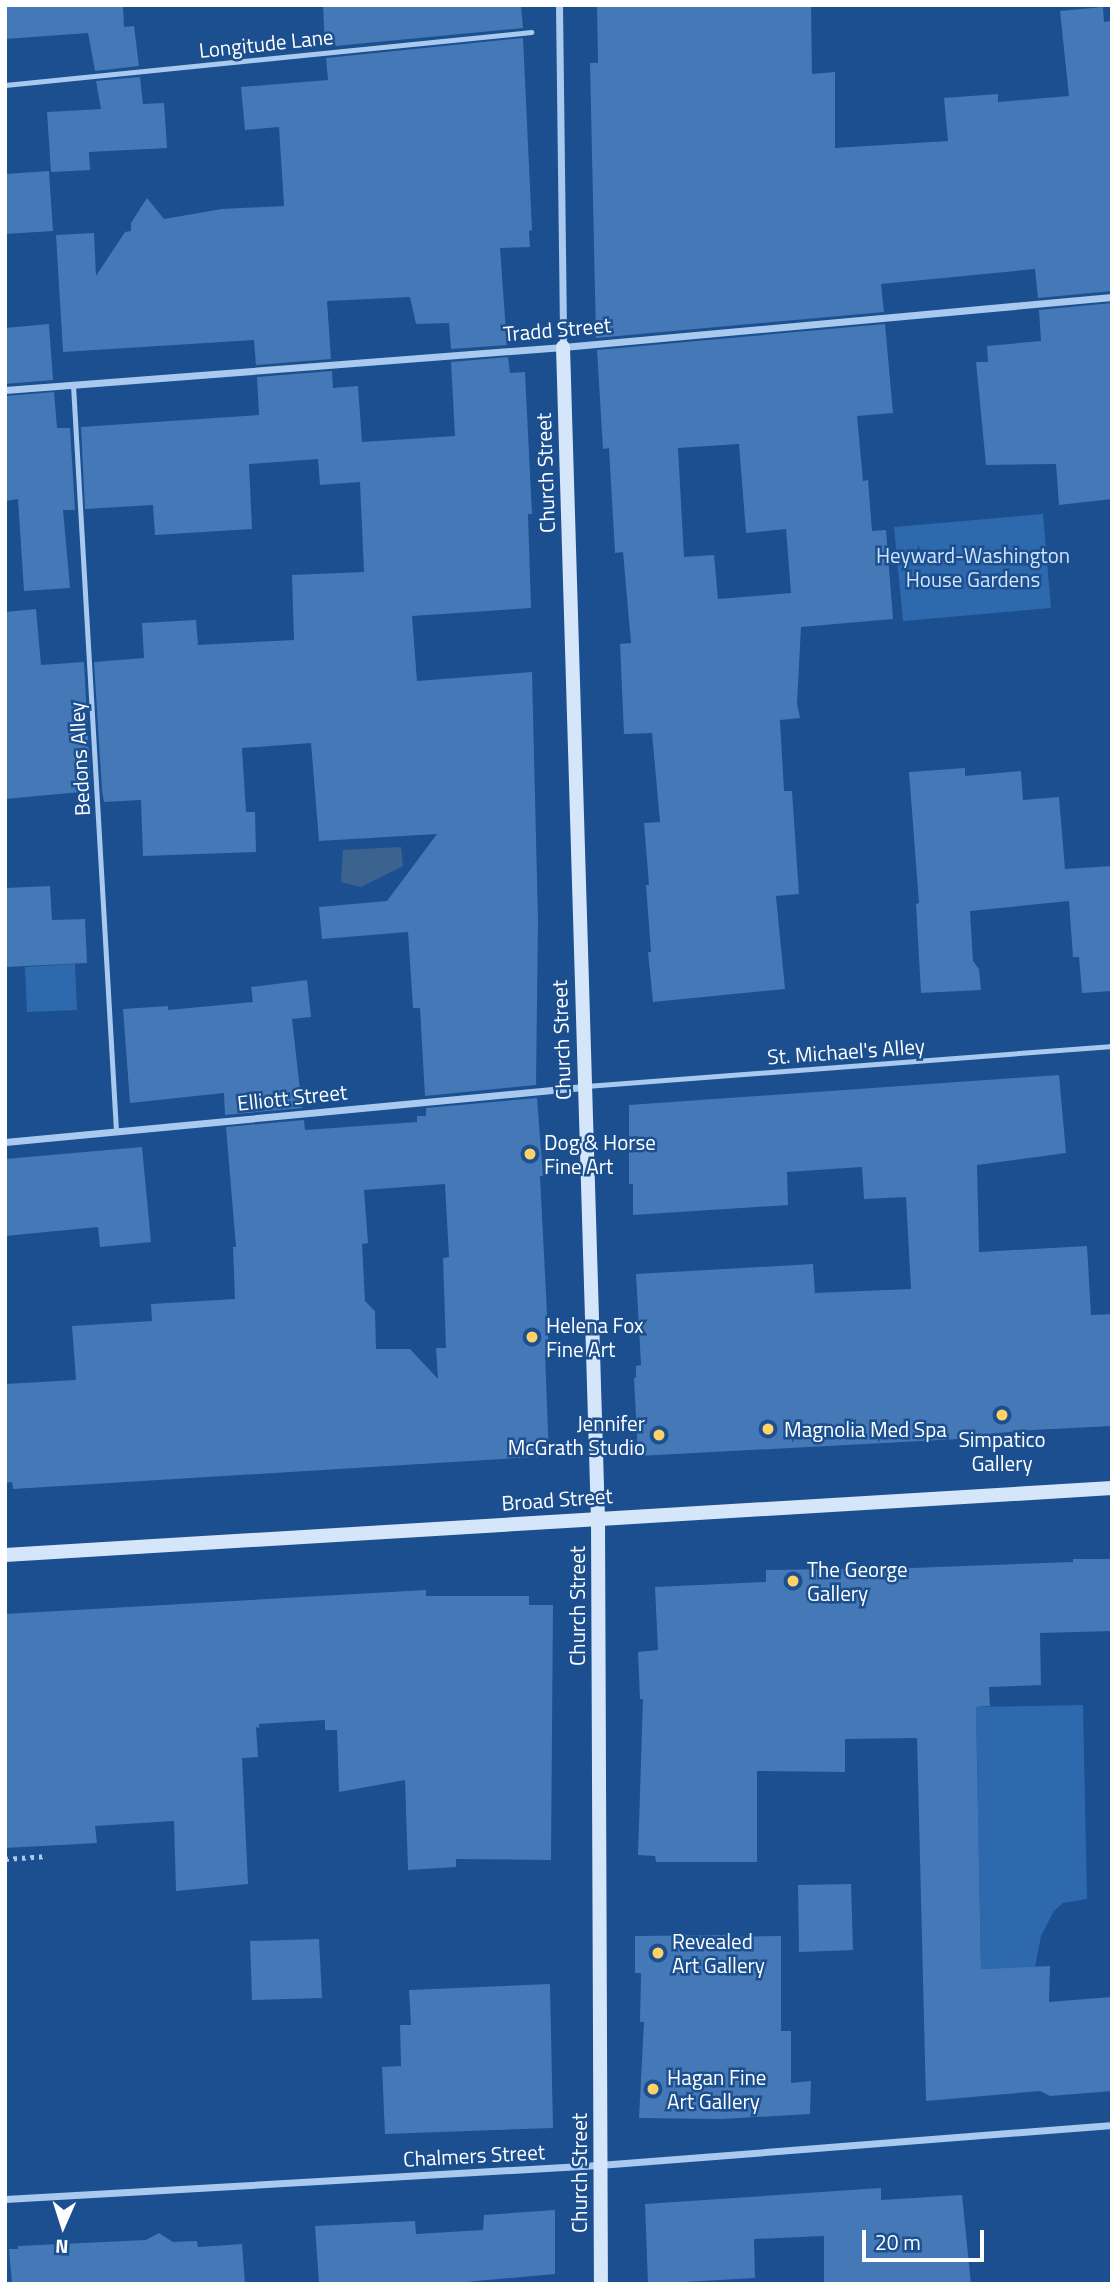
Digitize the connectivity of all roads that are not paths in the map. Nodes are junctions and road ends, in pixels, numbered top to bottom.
1 (559, 5) edge
2 (531, 32) dead end
3 (5, 85) edge
4 (1112, 298) edge
5 (563, 347) junction
6 (73, 384) junction
7 (5, 390) edge
8 (1112, 1046) edge
9 (583, 1087) junction
10 (117, 1131) junction
11 (5, 1142) edge
12 (1112, 1488) edge
13 (598, 1517) junction
14 (5, 1555) edge
15 (1112, 2125) edge
16 (599, 2165) junction
17 (5, 2199) edge
18 (601, 2284) edge

1 - 5 street, Church Street
2 - 3 lane, Longitude Lane
4 - 5 street, Tradd Street
5 - 6 street, Tradd Street
5 - 9 street, Church Street
6 - 7 street, Tradd Street
6 - 10 lane, Bedons Alley
8 - 9 lane, St. Michael's Alley
9 - 10 street, Elliott Street
9 - 13 street, Church Street
10 - 11 street, Elliott Street
12 - 13 street, Broad Street
13 - 14 street, Broad Street
13 - 16 street, Church Street
15 - 16 street, Chalmers Street
16 - 17 street, Chalmers Street
16 - 18 street, Church Street

